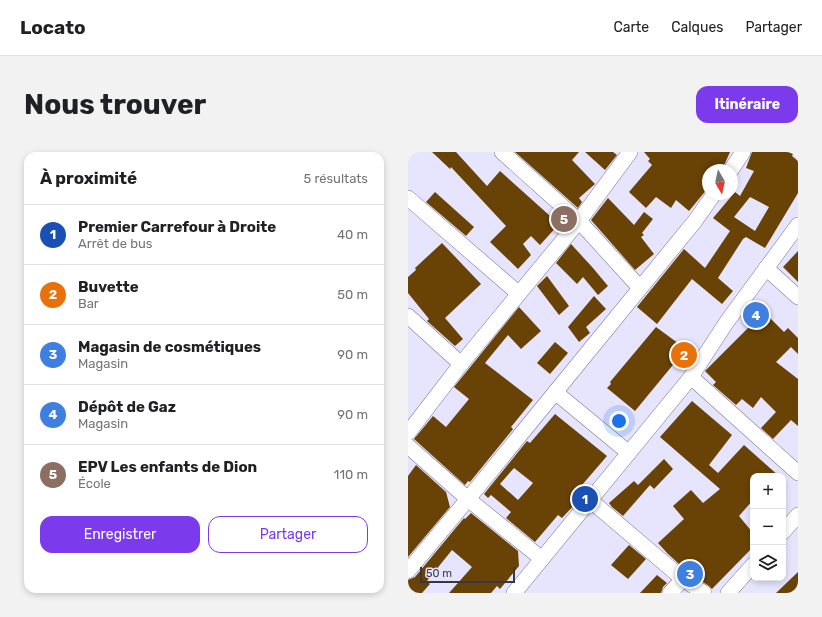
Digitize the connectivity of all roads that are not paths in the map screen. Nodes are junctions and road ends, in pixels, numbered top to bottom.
1 (502, 152) edge
2 (630, 152) edge
3 (743, 152) edge
4 (735, 164) edge
5 (408, 198) edge
6 (710, 200) edge
7 (579, 220) junction
8 (798, 225) edge
9 (766, 268) junction
10 (640, 288) junction
11 (518, 293) junction
12 (798, 297) edge
13 (408, 316) edge
14 (461, 364) junction
15 (691, 377) junction
16 (555, 392) junction
17 (408, 433) edge
18 (408, 446) edge
19 (629, 453) junction
20 (798, 473) edge
21 (468, 499) junction
22 (590, 500) junction
23 (798, 515) edge
24 (786, 529) edge
25 (542, 559) junction
26 (750, 568) edge
27 (408, 571) edge
28 (684, 579) junction
29 (514, 593) edge
30 (670, 593) edge
31 (704, 593) edge
32 (728, 593) edge

1 - 7 street
2 - 7 street
3 - 4 street
5 - 11 street
6 - 10 street
7 - 10 street
7 - 11 street
8 - 9 street
9 - 12 street
9 - 15 street
10 - 16 street
11 - 14 street
13 - 14 street
14 - 17 street
15 - 19 street
15 - 20 street
16 - 19 street
16 - 21 street
18 - 21 street
19 - 22 street
21 - 25 street
21 - 27 street
22 - 25 street
22 - 28 street
23 - 24 street
25 - 29 street
26 - 32 street
28 - 30 street
28 - 31 street

